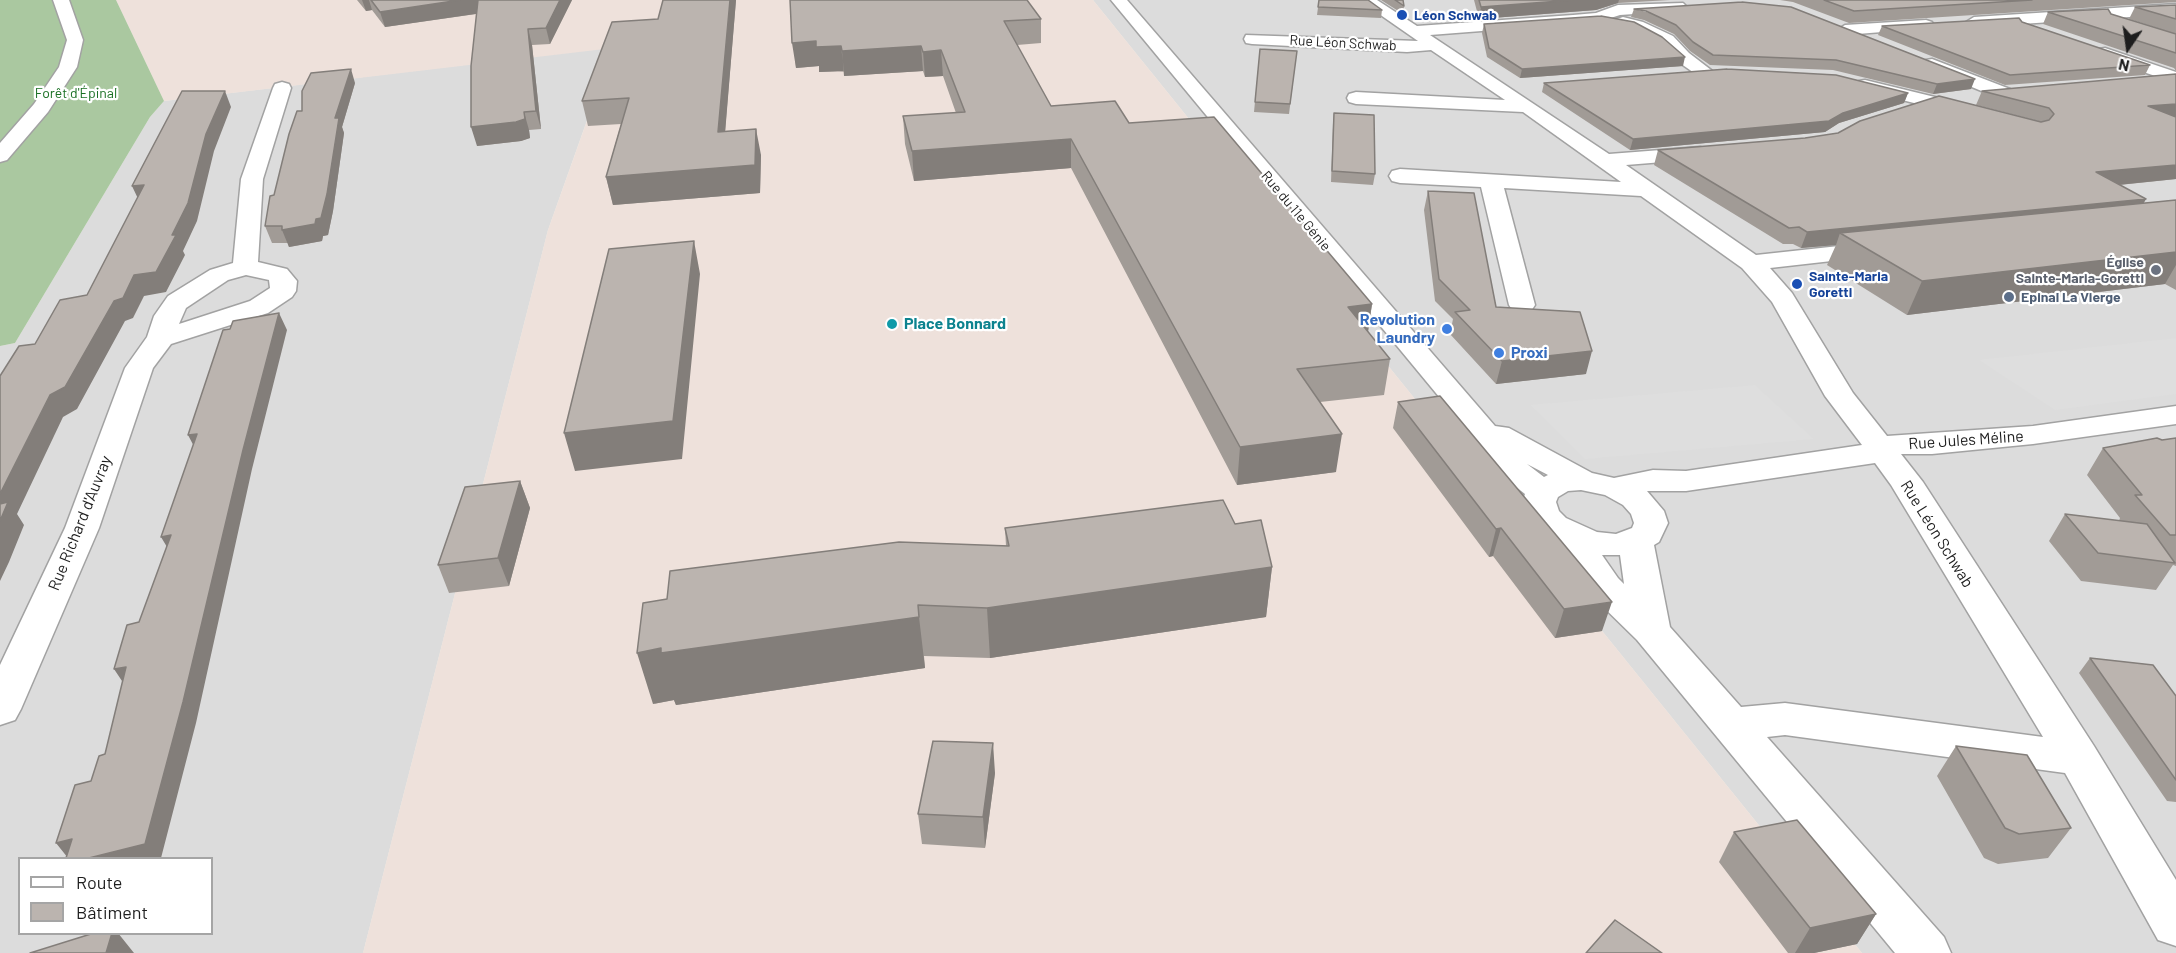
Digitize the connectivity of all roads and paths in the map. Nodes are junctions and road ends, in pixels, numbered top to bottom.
1 (61, 0) edge
2 (1119, 0) edge
3 (1366, 0) edge
4 (2049, 0) edge
5 (1696, 5) edge
6 (2176, 9) edge
7 (2096, 16) junction
8 (1598, 17) junction
9 (2009, 20) junction
10 (1964, 23) edge
11 (1941, 24) edge
12 (2130, 26) edge
13 (1412, 31) junction
14 (2054, 36) edge
15 (1252, 39) dead end
16 (1876, 42) edge
17 (1434, 45) junction
18 (2087, 47) edge
19 (1917, 58) edge
20 (1724, 71) edge
21 (1706, 72) junction
22 (1680, 75) edge
23 (2176, 79) edge
24 (1844, 80) edge
25 (2130, 83) edge
26 (282, 88) dead end
27 (2026, 92) edge
28 (2003, 93) junction
29 (1530, 96) junction
30 (1356, 98) dead end
31 (1933, 102) junction
32 (1895, 113) edge
33 (1990, 117) edge
34 (1719, 151) edge
35 (0, 156) edge
36 (1603, 161) junction
37 (1400, 176) dead end
38 (1491, 181) junction
39 (1646, 190) junction
40 (1902, 246) edge
41 (1751, 262) junction
42 (244, 267) junction
43 (1521, 305) dead end
44 (161, 338) junction
45 (2176, 415) edge
46 (1475, 421) junction
47 (1880, 450) junction
48 (1581, 480) junction
49 (1686, 481) junction
50 (1616, 488) junction
51 (1543, 492) junction
52 (1641, 526) junction
53 (1572, 536) junction
54 (1651, 631) junction
55 (0, 709) edge
56 (1731, 724) junction
57 (2079, 758) junction
58 (2176, 924) edge
59 (1926, 953) edge

1 - 35 street
2 - 46 street, Rue du 11e Génie
3 - 13 street, Rue Léon Schwab
4 - 7 street
5 - 8 street
6 - 7 street
7 - 9 street
7 - 12 street
8 - 13 street
8 - 21 street
9 - 10 street
9 - 14 street
11 - 16 street
13 - 17 street, Rue Léon Schwab
15 - 17 street, Rue Léon Schwab
17 - 29 street, Rue Léon Schwab
18 - 23 street
19 - 28 street
20 - 21 street
21 - 22 street
23 - 25 street
24 - 31 street
26 - 42 street
27 - 28 street
28 - 31 street
29 - 30 street
29 - 36 street, Rue Léon Schwab
31 - 32 street
31 - 33 street
34 - 36 street
36 - 39 street, Rue Léon Schwab
37 - 38 street
38 - 39 street
38 - 43 street
39 - 41 street, Rue Léon Schwab
40 - 41 street
41 - 47 street, Rue Léon Schwab
42 - 44 street, Rue Richard d'Auvray
42 - 44 street
44 - 55 street, Rue Richard d'Auvray
45 - 47 street, Rue Jules Méline
46 - 48 street, Rue du 11e Génie
46 - 51 street, Rue du 11e Génie
47 - 49 street, Rue Jules Méline
47 - 57 street, Rue Léon Schwab
48 - 50 street
48 - 51 street
49 - 50 street, Rue Jules Méline
49 - 52 street
50 - 52 street
51 - 53 street
52 - 53 street
52 - 54 street
53 - 54 street
54 - 56 street
56 - 57 street
56 - 59 street
57 - 58 street, Rue Léon Schwab

